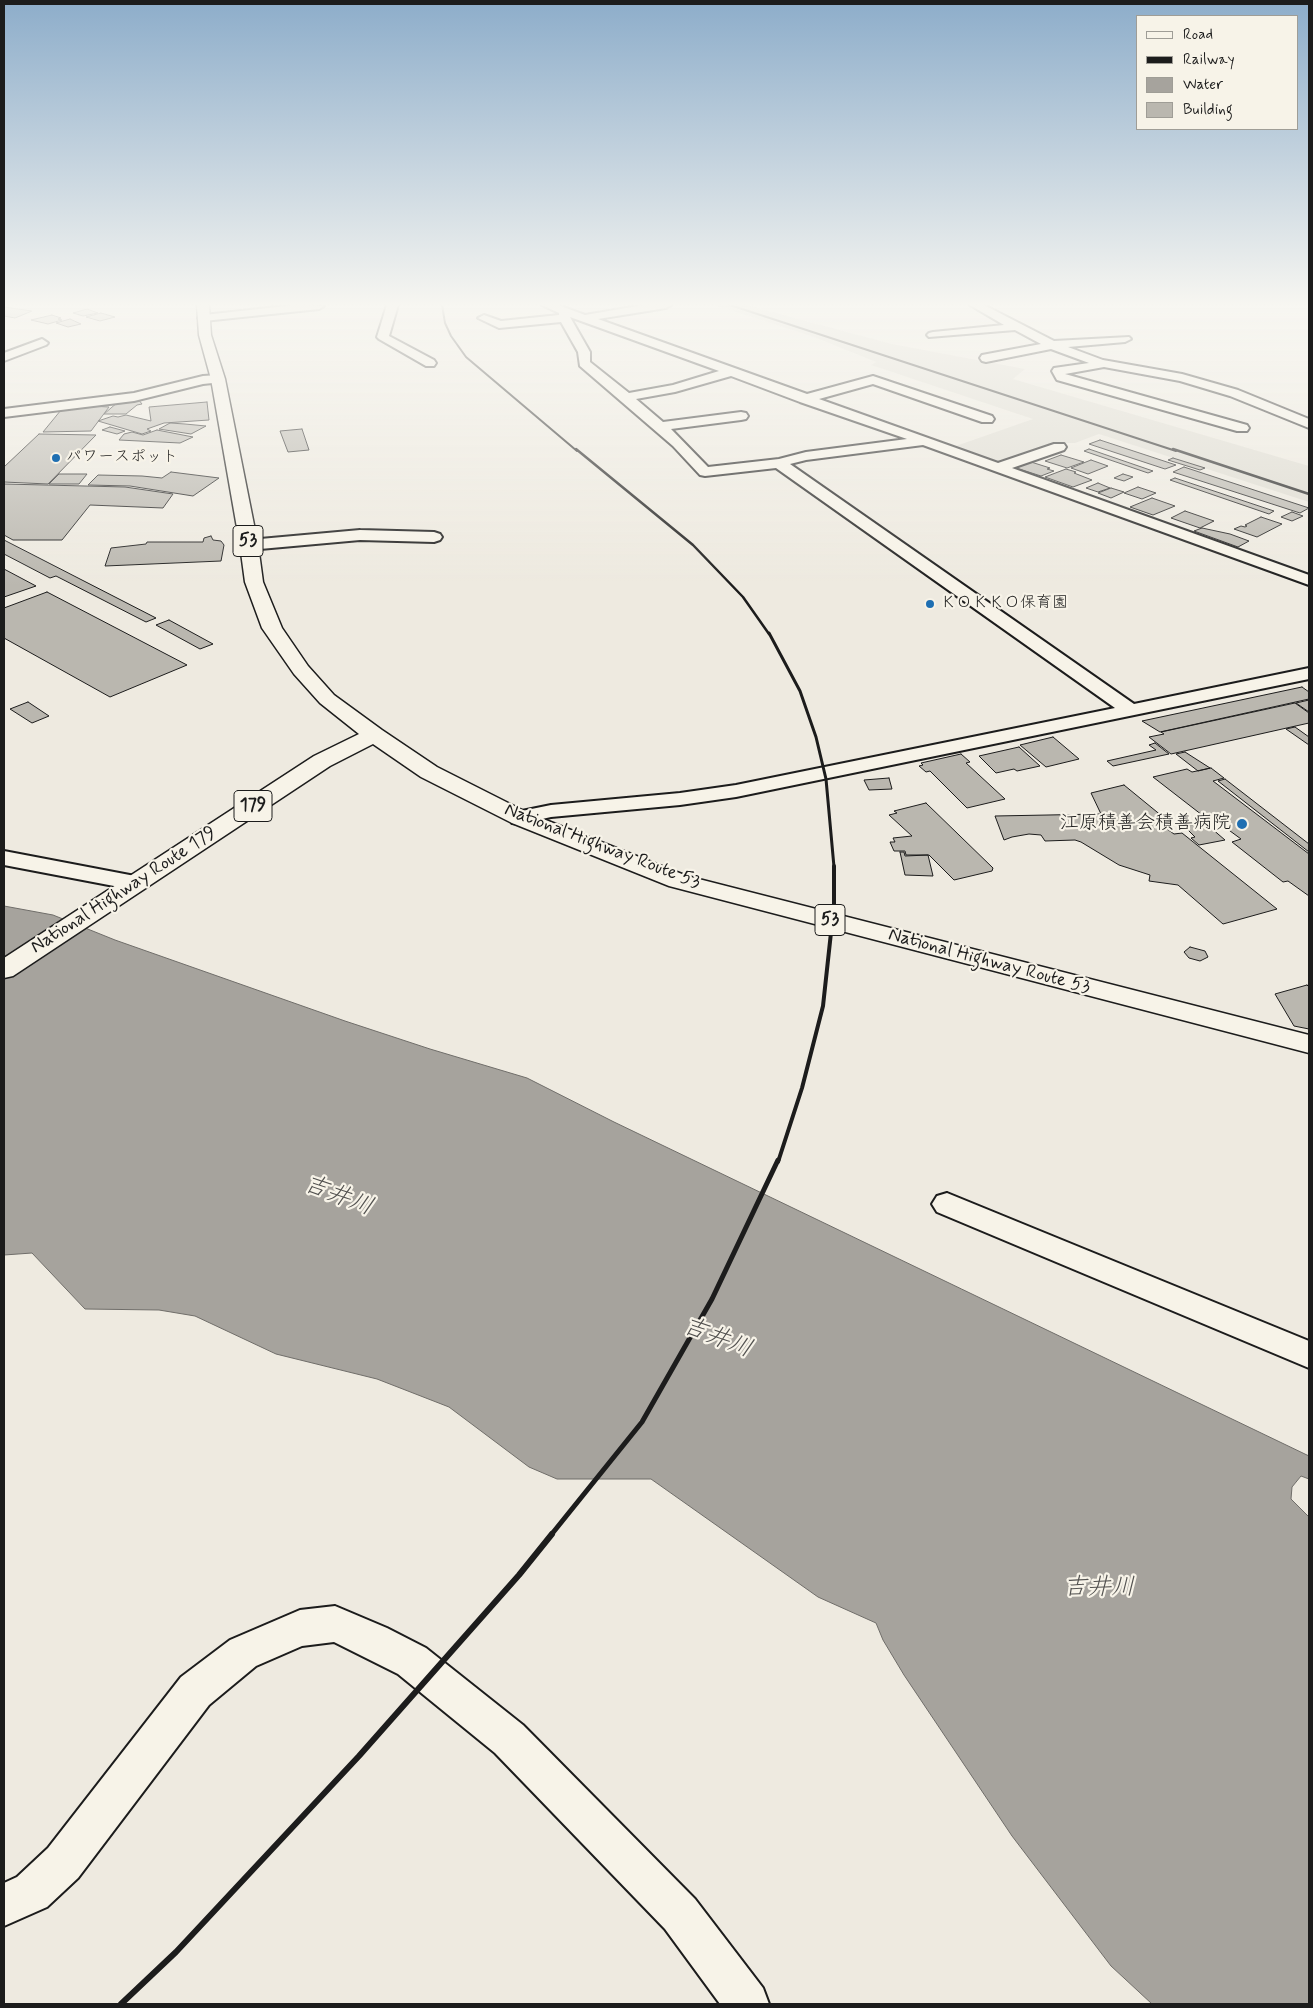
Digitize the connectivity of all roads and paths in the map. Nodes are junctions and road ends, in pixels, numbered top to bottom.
1 (120, 399) edge
2 (222, 399) edge
3 (628, 399) edge
4 (805, 399) edge
5 (928, 399) edge
6 (1138, 399) edge
7 (1248, 399) edge
8 (4, 413) edge
9 (741, 416) dead end
10 (987, 419) dead end
11 (1309, 424) edge
12 (660, 427) junction
13 (1242, 428) dead end
14 (924, 441) junction
15 (1059, 446) dead end
16 (779, 463) junction
17 (998, 468) junction
18 (434, 537) dead end
19 (249, 545) junction
20 (1309, 580) edge
21 (1309, 674) edge
22 (1130, 710) junction
23 (374, 735) junction
24 (520, 818) junction
25 (4, 858) edge
26 (135, 883) junction
27 (4, 970) edge
28 (1309, 1044) edge
29 (947, 1204) dead end
30 (1309, 1355) edge
31 (4, 1905) edge
32 (747, 2004) edge

1 - 8 street
2 - 19 highway, National Highway Route 53 / 53
3 - 12 street
4 - 14 street
5 - 10 street
6 - 13 street
7 - 11 street
9 - 12 street
12 - 16 street
14 - 16 street
14 - 17 street
15 - 17 street
16 - 22 street
17 - 20 street
18 - 19 street
19 - 23 highway, National Highway Route 53 / 53
21 - 22 street
22 - 24 street
23 - 24 highway, National Highway Route 53 / 53
23 - 26 highway, National Highway Route 179 / 179
24 - 28 highway, National Highway Route 53 / 53
25 - 26 street
26 - 27 highway, National Highway Route 179 / 179
29 - 30 street
31 - 32 street

